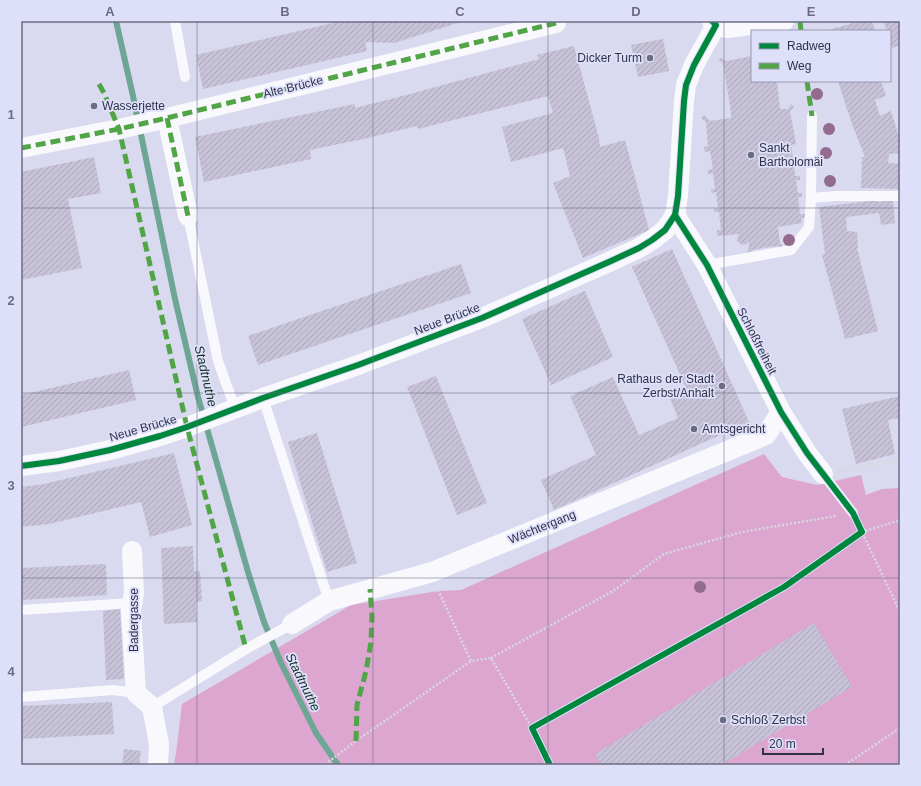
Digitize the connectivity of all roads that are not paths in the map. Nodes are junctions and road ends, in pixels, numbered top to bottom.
1 (175, 21) edge
2 (784, 21) edge
3 (560, 22) edge
4 (714, 23) edge
5 (185, 77) dead end
6 (812, 116) dead end
7 (159, 120) junction
8 (21, 148) edge
9 (900, 196) edge
10 (811, 198) junction
11 (675, 215) junction
12 (188, 216) joint
13 (707, 265) junction
14 (263, 398) junction
15 (227, 411) junction
16 (781, 412) junction
17 (21, 466) edge
18 (823, 474) joint
19 (853, 513) road end
20 (132, 551) dead end
21 (329, 601) junction
22 (132, 603) junction
23 (21, 610) edge
24 (292, 624) joint
25 (136, 692) junction
26 (21, 697) edge
27 (152, 707) junction
28 (158, 765) edge

1 - 5 lane
2 - 4 street
3 - 7 street, Alte Brücke
4 - 11 street, Neue Brücke
6 - 10 lane
7 - 8 street, Alte Brücke
7 - 12 street
9 - 10 lane
10 - 13 lane
11 - 13 street, Schloßfreiheit
11 - 14 street, Neue Brücke
12 - 15 lane
13 - 16 street, Schloßfreiheit
14 - 15 street, Neue Brücke
14 - 21 lane
15 - 17 street, Neue Brücke
16 - 18 street, Schloßfreiheit
16 - 21 street, Wächtergang
18 - 19 lane
20 - 22 street, Badergasse
21 - 24 street, Wächtergang
22 - 23 lane
22 - 25 street, Badergasse
24 - 27 lane
25 - 26 lane
25 - 27 street
27 - 28 street

